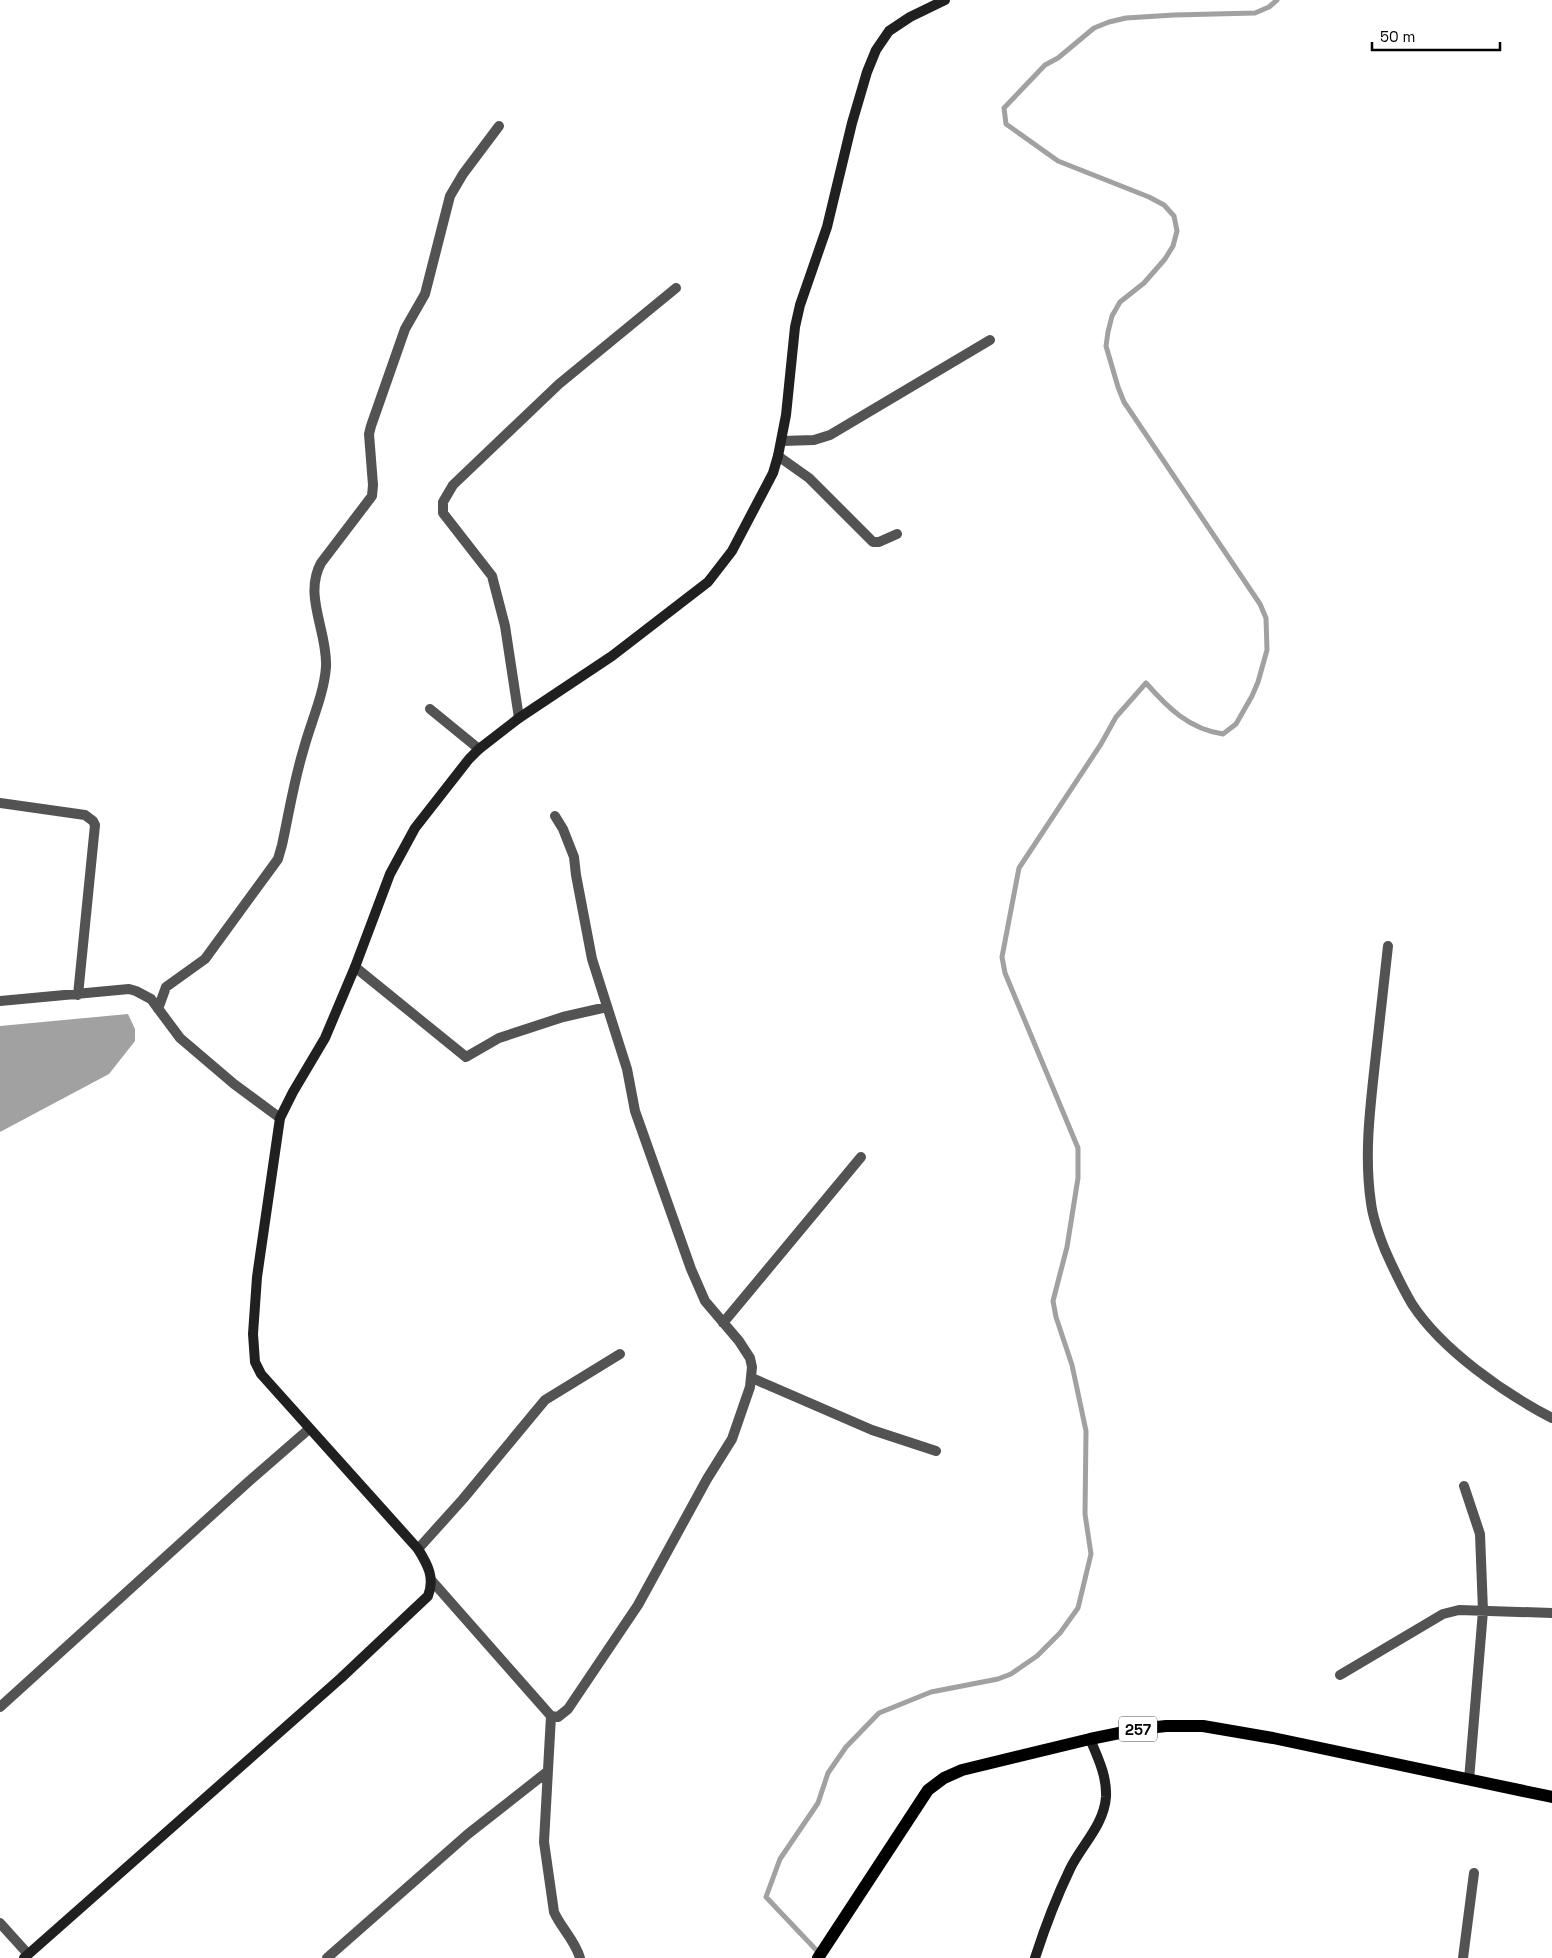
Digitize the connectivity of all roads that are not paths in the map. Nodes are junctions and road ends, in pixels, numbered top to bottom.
1 (944, 0) edge
2 (499, 126) dead end
3 (676, 288) dead end
4 (990, 340) dead end
5 (782, 441) junction
6 (778, 456) junction
7 (897, 534) dead end
8 (430, 709) dead end
9 (519, 718) junction
10 (478, 749) junction
11 (0, 803) edge
12 (555, 816) dead end
13 (1388, 946) dead end
14 (355, 968) junction
15 (78, 995) junction
16 (0, 1001) edge
17 (607, 1007) junction
18 (158, 1009) junction
19 (280, 1118) junction
20 (861, 1157) dead end
21 (723, 1323) junction
22 (620, 1354) dead end
23 (752, 1378) junction
24 (1552, 1418) edge
25 (309, 1429) junction
26 (936, 1451) dead end
27 (1464, 1486) dead end
28 (418, 1549) junction
29 (432, 1581) junction
30 (1483, 1611) junction
31 (1552, 1613) edge
32 (1340, 1675) dead end
33 (0, 1708) edge
34 (551, 1716) junction
35 (1090, 1739) junction
36 (548, 1772) junction
37 (1469, 1780) junction
38 (1552, 1797) edge
39 (1474, 1873) dead end
40 (0, 1924) edge
41 (26, 1956) edge
42 (327, 1958) edge
43 (580, 1958) edge
44 (818, 1958) edge
45 (1035, 1958) edge
46 (1463, 1958) edge

1 - 5 street
2 - 18 street
3 - 9 street
4 - 5 street
5 - 6 street
6 - 7 street
6 - 9 street
8 - 10 street
9 - 10 street
10 - 14 street
11 - 15 street
12 - 17 street
13 - 24 street
14 - 17 street
14 - 19 street
15 - 16 street
15 - 18 street
17 - 21 street
18 - 19 street
19 - 25 street
20 - 21 street
21 - 23 street
22 - 28 street
23 - 26 street
23 - 34 street
25 - 28 street
25 - 33 street
27 - 30 street
28 - 29 street
29 - 34 street
29 - 41 street
30 - 31 street
30 - 32 street
30 - 37 street
34 - 36 street
35 - 37 main road, 257
35 - 44 main road, 257
35 - 45 street
36 - 42 street
36 - 43 street
37 - 38 main road, 257
39 - 46 street
40 - 41 street

